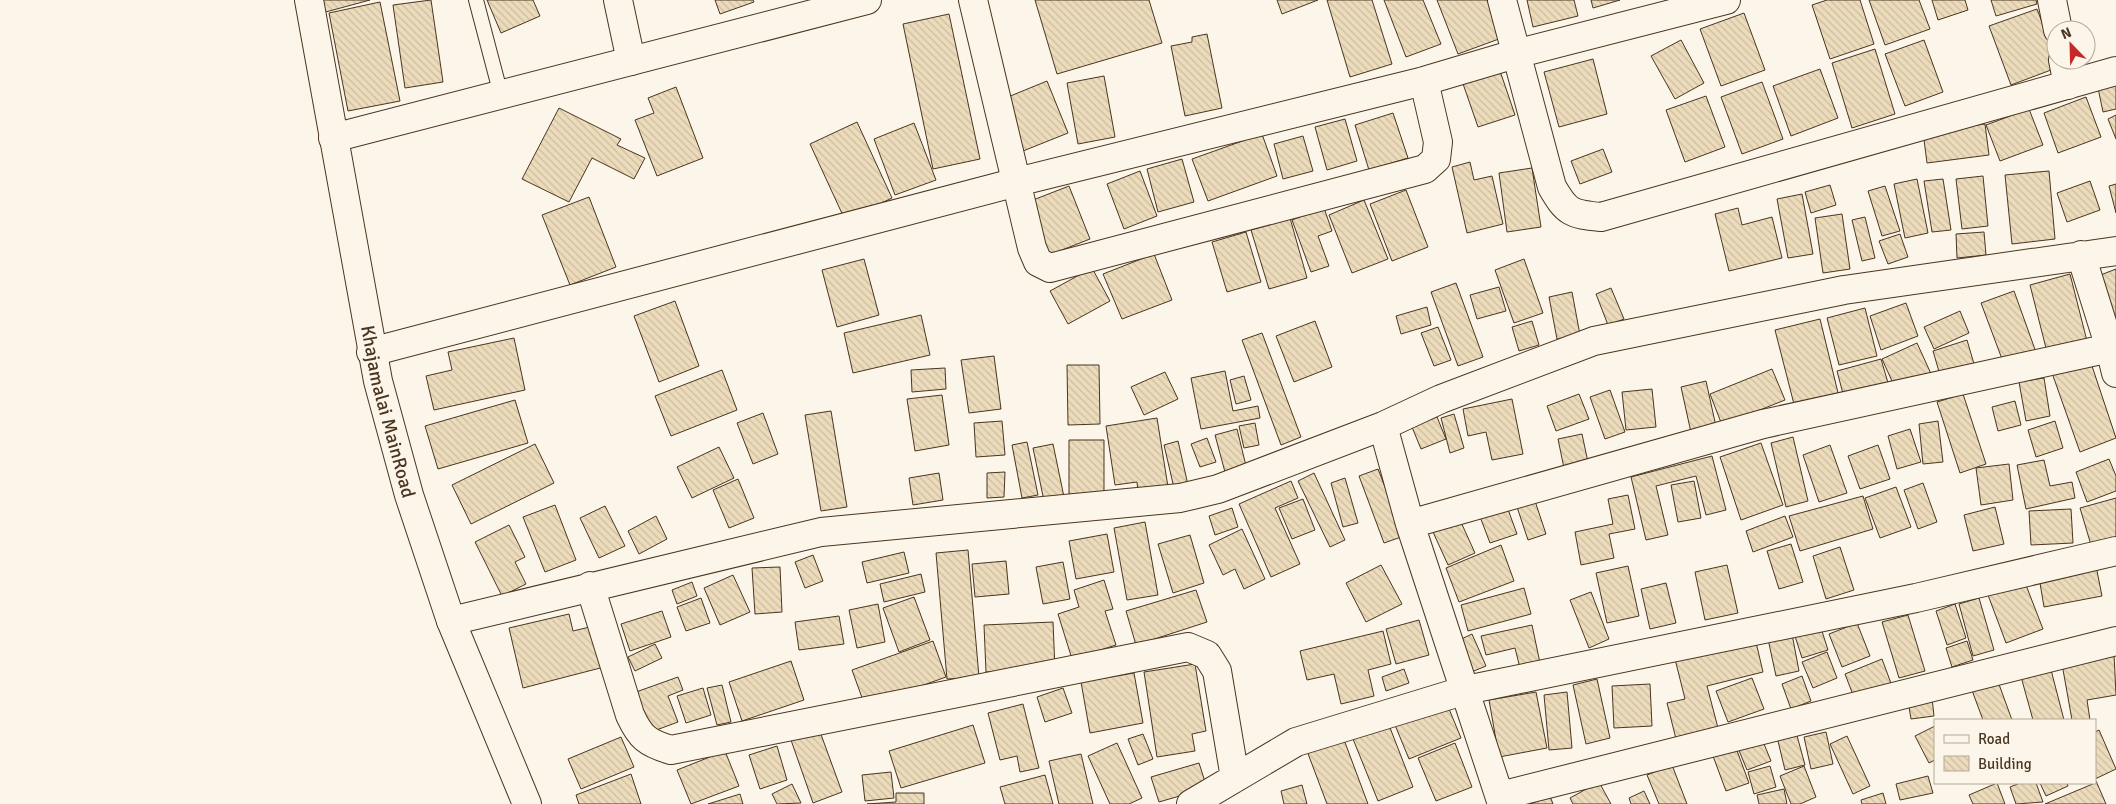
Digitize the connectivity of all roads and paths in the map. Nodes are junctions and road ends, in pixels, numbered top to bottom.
1 (309, 0) edge
2 (476, 0) edge
3 (618, 0) edge
4 (867, 0) edge
5 (973, 0) edge
6 (1502, 0) edge
7 (1726, 0) edge
8 (2052, 0) edge
9 (2056, 20) edge
10 (1515, 54) junction
11 (631, 61) junction
12 (2116, 71) edge
13 (2066, 72) edge
14 (1424, 81) junction
15 (500, 95) junction
16 (333, 138) junction
17 (1017, 182) junction
18 (2116, 251) edge
19 (2081, 255) junction
20 (371, 352) junction
21 (2113, 361) edge
22 (1383, 426) junction
23 (1410, 524) junction
24 (2116, 551) edge
25 (590, 586) junction
26 (451, 621) junction
27 (2116, 641) edge
28 (1466, 690) junction
29 (1235, 778) junction
30 (1501, 800) edge
31 (527, 804) edge
32 (1191, 804) edge

1 - 16 street, Khajamalai MainRoad
2 - 15 lane
3 - 11 street
4 - 11 street
5 - 17 street
6 - 10 street
7 - 10 street
8 - 9 street
10 - 13 street
10 - 14 street
11 - 15 street
12 - 13 street
14 - 17 street
14 - 17 street
15 - 16 street
16 - 20 street, Khajamalai MainRoad
17 - 20 street
18 - 19 street
19 - 21 street
19 - 22 street
20 - 26 street, Khajamalai MainRoad
21 - 23 street
22 - 23 street
22 - 25 street
23 - 28 street
24 - 28 street
25 - 26 street
25 - 29 street
26 - 31 street, Khajamalai MainRoad
27 - 30 street
28 - 29 street
28 - 30 street
29 - 32 street

